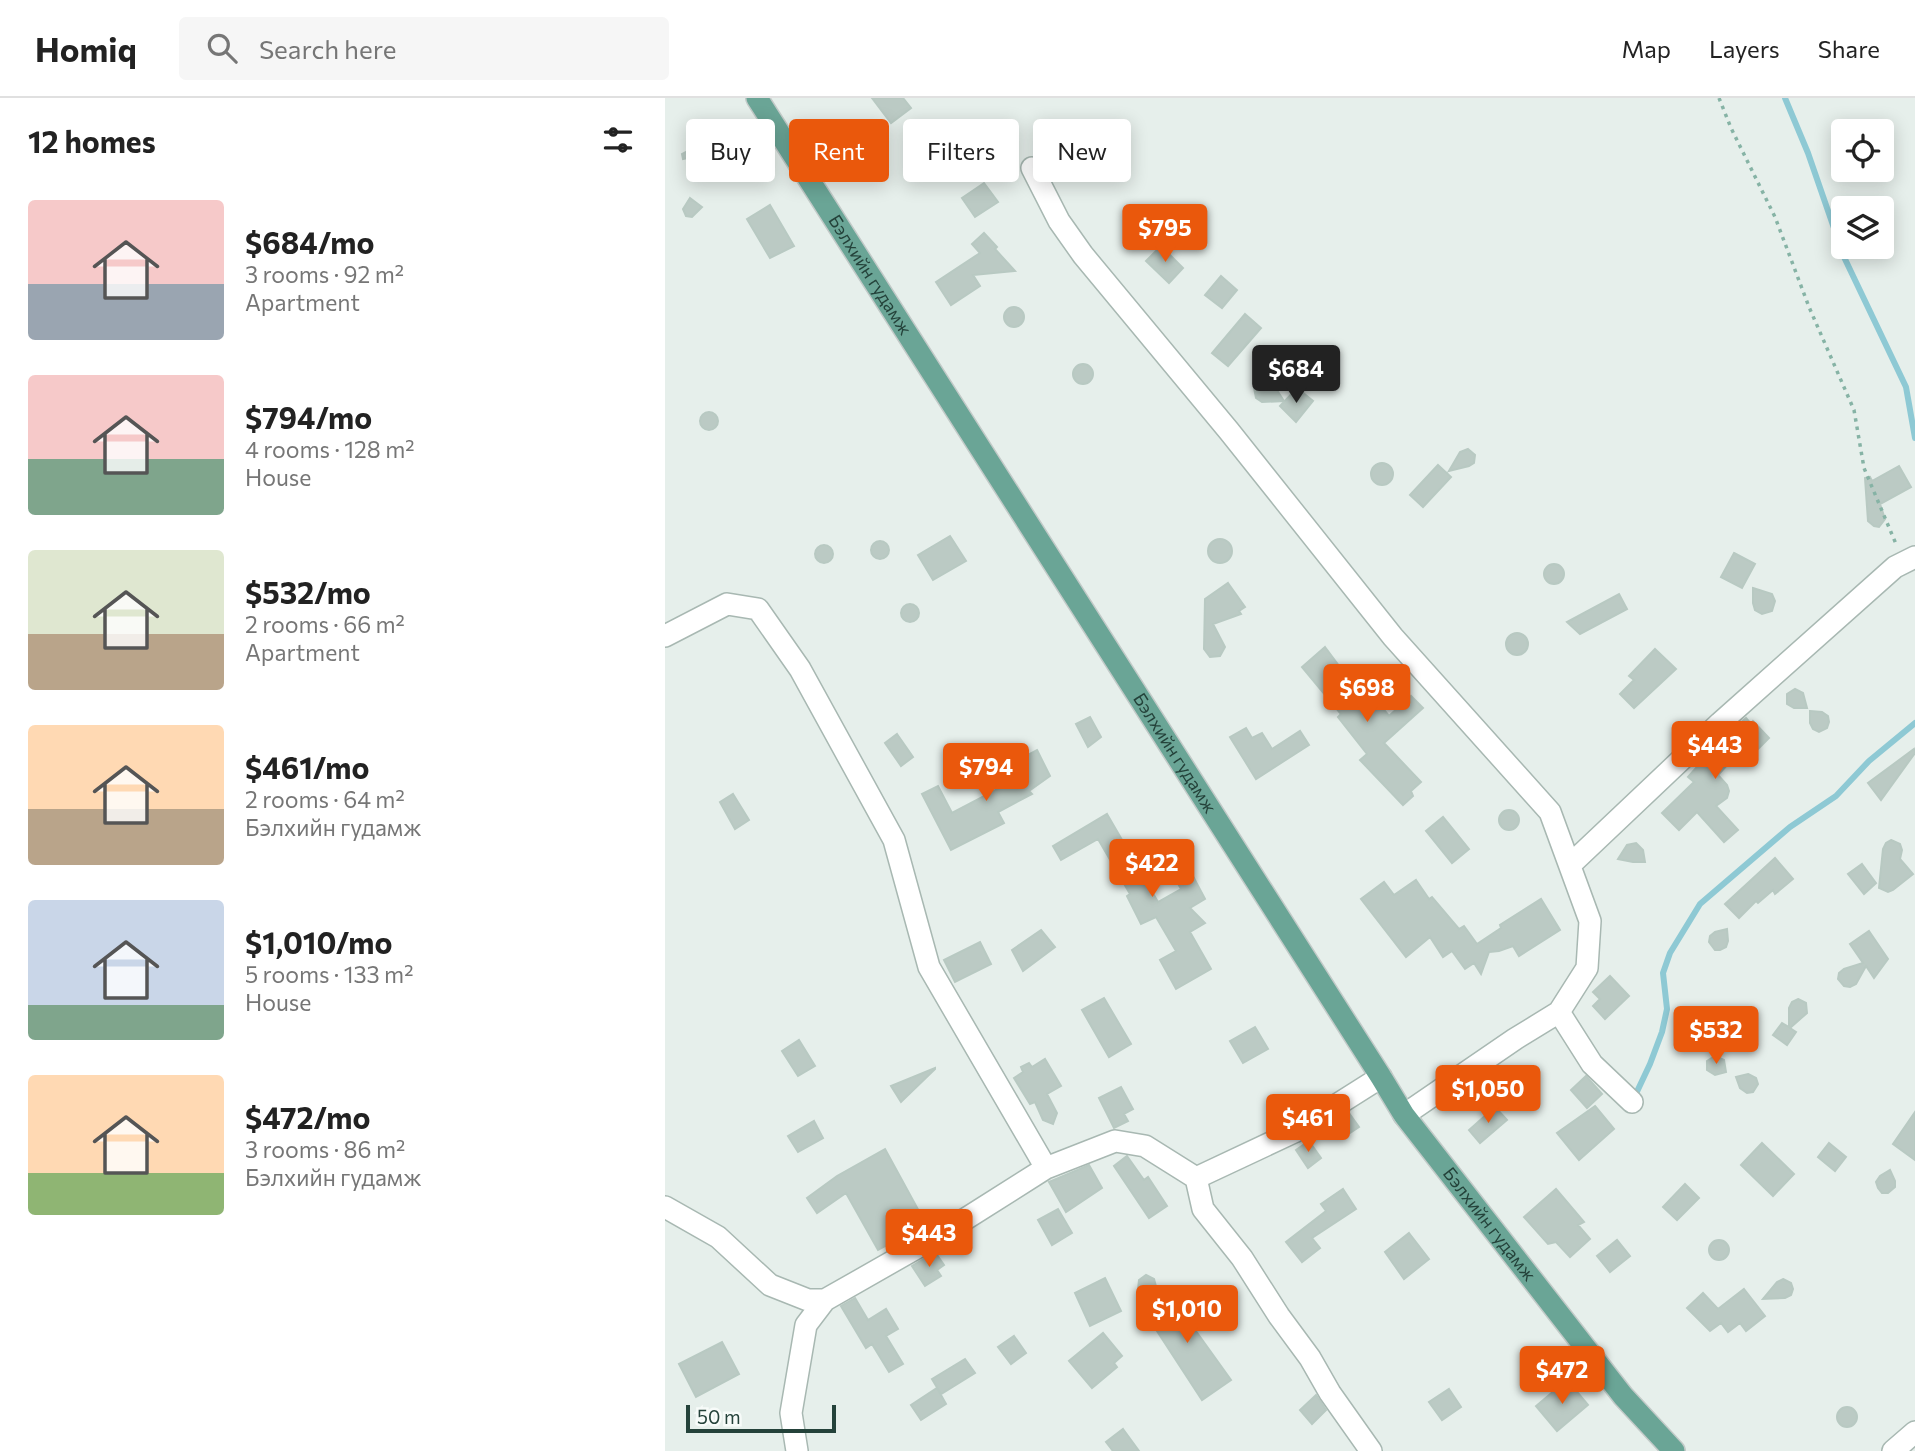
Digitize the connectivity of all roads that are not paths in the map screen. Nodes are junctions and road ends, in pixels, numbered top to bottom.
1 (757, 98) edge
2 (1032, 168) dead end
3 (1915, 557) edge
4 (665, 636) edge
5 (1570, 865) junction
6 (1559, 1012) junction
7 (1381, 1077) junction
8 (1632, 1102) dead end
9 (1403, 1115) junction
10 (1046, 1168) junction
11 (1196, 1178) junction
12 (665, 1207) edge
13 (825, 1300) junction
14 (1915, 1432) edge
15 (797, 1451) edge
16 (1371, 1451) edge
17 (1674, 1451) edge
18 (1893, 1451) edge

1 - 7 main road, Бэлхийн гудамж
2 - 5 street
3 - 5 street
4 - 10 street
5 - 6 street
6 - 8 street
6 - 9 street
7 - 9 main road, Бэлхийн гудамж
7 - 11 street
9 - 17 main road, Бэлхийн гудамж
10 - 11 street
10 - 13 street
11 - 16 street
12 - 13 street
13 - 15 street
14 - 18 street

